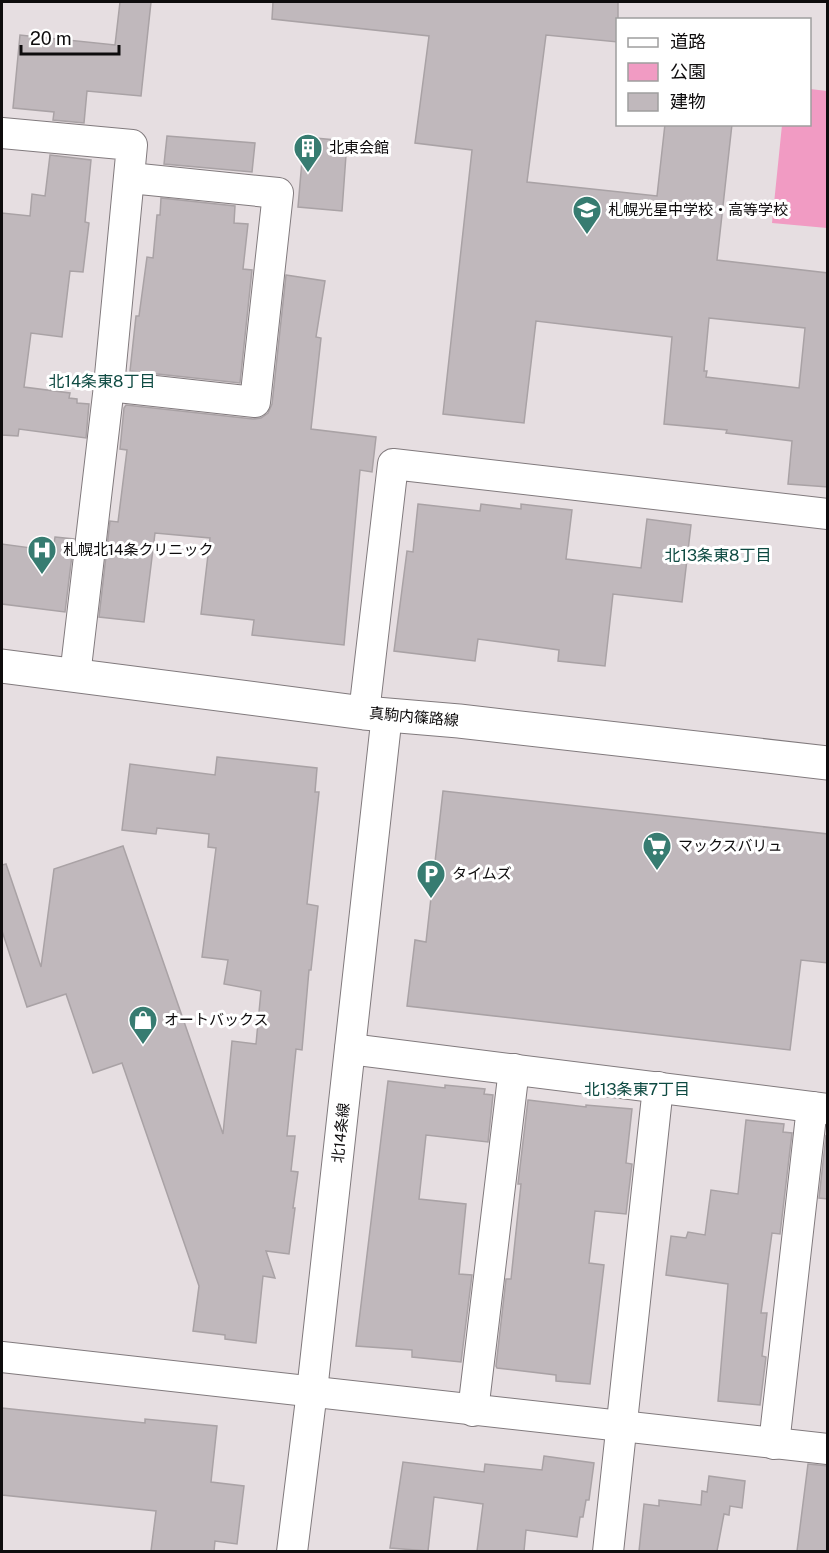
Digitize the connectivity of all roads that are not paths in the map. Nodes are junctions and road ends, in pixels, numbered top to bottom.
1 (2, 133) edge
2 (129, 178) junction
3 (109, 386) junction
4 (828, 514) edge
5 (2, 666) edge
6 (75, 676) junction
7 (375, 713) junction
8 (828, 763) edge
9 (350, 1049) junction
10 (514, 1069) junction
11 (658, 1087) junction
12 (820, 1108) edge
13 (2, 1357) edge
14 (312, 1390) junction
15 (473, 1411) junction
16 (622, 1427) junction
17 (774, 1444) junction
18 (828, 1449) edge
19 (292, 1551) edge
20 (608, 1551) edge

1 - 2 street
2 - 3 street
2 - 3 street
3 - 6 street
4 - 7 street, 北14条線
5 - 6 main road, 真駒内篠路線
6 - 7 main road, 真駒内篠路線
7 - 8 main road, 真駒内篠路線
7 - 9 street, 北14条線
9 - 10 street
9 - 14 street, 北14条線
10 - 11 street
10 - 15 street
11 - 12 street
11 - 16 street
12 - 17 street
13 - 14 street
14 - 15 street
14 - 19 street, 北14条線
15 - 16 street
16 - 17 street
16 - 20 street
17 - 18 street

